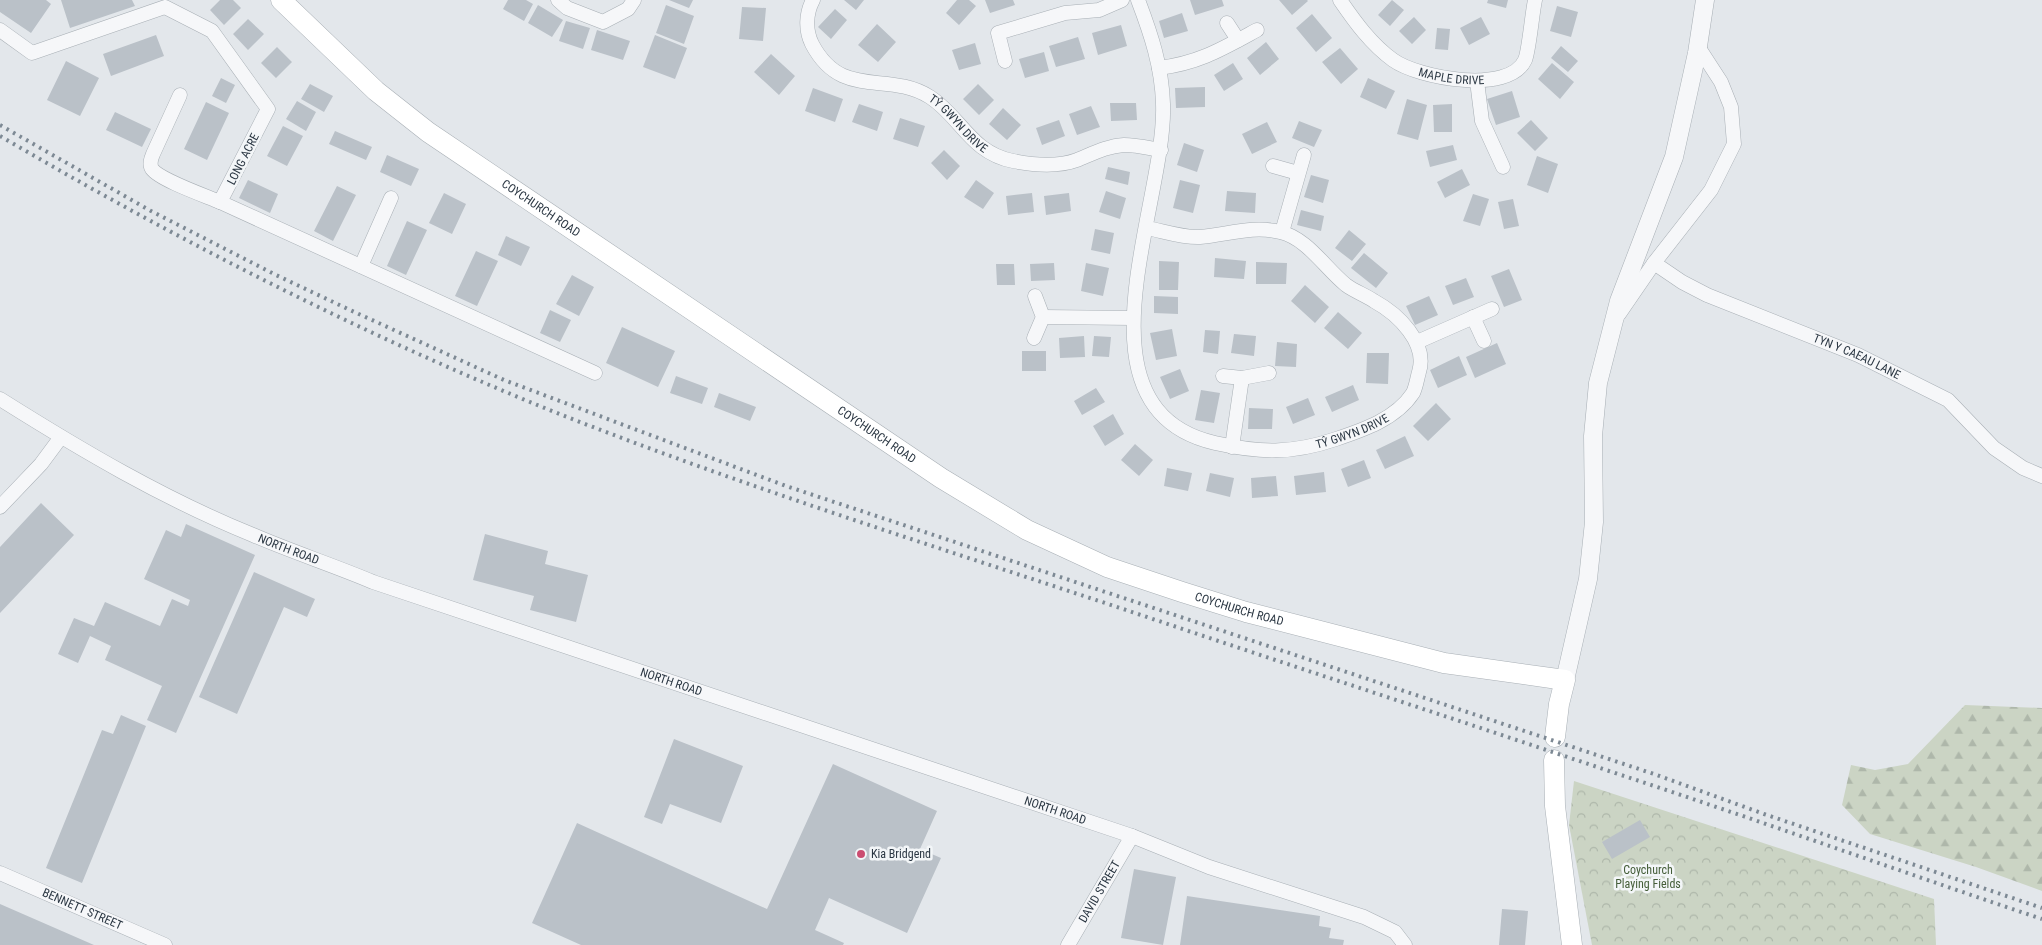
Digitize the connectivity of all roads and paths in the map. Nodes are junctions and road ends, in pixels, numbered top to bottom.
1 (281, 0) edge
2 (558, 0) edge
3 (634, 0) edge
4 (813, 0) edge
5 (1122, 0) edge
6 (1138, 0) edge
7 (1340, 0) edge
8 (1535, 0) edge
9 (1705, 0) edge
10 (164, 4) edge
11 (1227, 23) dead end
12 (0, 30) edge
13 (1256, 30) dead end
14 (1238, 40) junction
15 (1696, 45) junction
16 (1005, 61) dead end
17 (1159, 68) junction
18 (1477, 81) junction
19 (180, 94) dead end
20 (1162, 150) junction
21 (1304, 155) dead end
22 (1273, 166) dead end
23 (1503, 167) dead end
24 (1298, 173) junction
25 (391, 198) dead end
26 (220, 202) junction
27 (1147, 228) junction
28 (1282, 232) junction
29 (1654, 263) junction
30 (361, 266) junction
31 (1035, 296) dead end
32 (1492, 309) dead end
33 (1043, 317) junction
34 (1473, 317) junction
35 (1133, 318) junction
36 (1614, 321) junction
37 (1034, 338) dead end
38 (1484, 341) dead end
39 (1417, 342) junction
40 (595, 373) dead end
41 (1269, 373) dead end
42 (1223, 376) dead end
43 (1242, 378) junction
44 (0, 399) edge
45 (61, 437) junction
46 (1232, 446) junction
47 (2042, 476) edge
48 (0, 507) edge
49 (1565, 680) junction
50 (1555, 737) dead end
51 (1554, 760) dead end
52 (1132, 836) junction
53 (0, 873) edge
54 (165, 945) edge
55 (1068, 945) edge
56 (1405, 945) edge
57 (1572, 945) edge

1 - 49 main road, COYCHURCH ROAD
2 - 3 street
4 - 20 street, TŶ GWYN DRIVE
5 - 16 street
6 - 17 street, TŶ GWYN DRIVE
7 - 18 street, MAPLE DRIVE
8 - 18 street, MAPLE DRIVE
9 - 15 street
10 - 12 street, LONG ACRE
10 - 26 street, LONG ACRE
11 - 14 street
13 - 14 street
14 - 17 street
15 - 29 street
15 - 36 street
17 - 20 street, TŶ GWYN DRIVE
18 - 23 street
19 - 26 street
20 - 27 street, TŶ GWYN DRIVE
21 - 24 street
22 - 24 street
24 - 28 street
25 - 30 street
26 - 30 street
27 - 28 street, TŶ GWYN DRIVE
27 - 35 street, TŶ GWYN DRIVE
28 - 39 street, TŶ GWYN DRIVE
29 - 36 street
29 - 47 street, TYN Y CAEAU LANE
30 - 40 street
31 - 33 street
32 - 34 street
33 - 35 street
33 - 37 street
34 - 38 street
34 - 39 street
35 - 46 street, TŶ GWYN DRIVE
36 - 49 street
39 - 46 street, TŶ GWYN DRIVE
41 - 43 street
42 - 43 street
43 - 46 street
44 - 45 street, NORTH ROAD
45 - 48 street
45 - 52 street, NORTH ROAD
49 - 50 main road
51 - 57 main road
52 - 55 street, DAVID STREET
52 - 56 street, NORTH ROAD
53 - 54 street, BENNETT STREET

